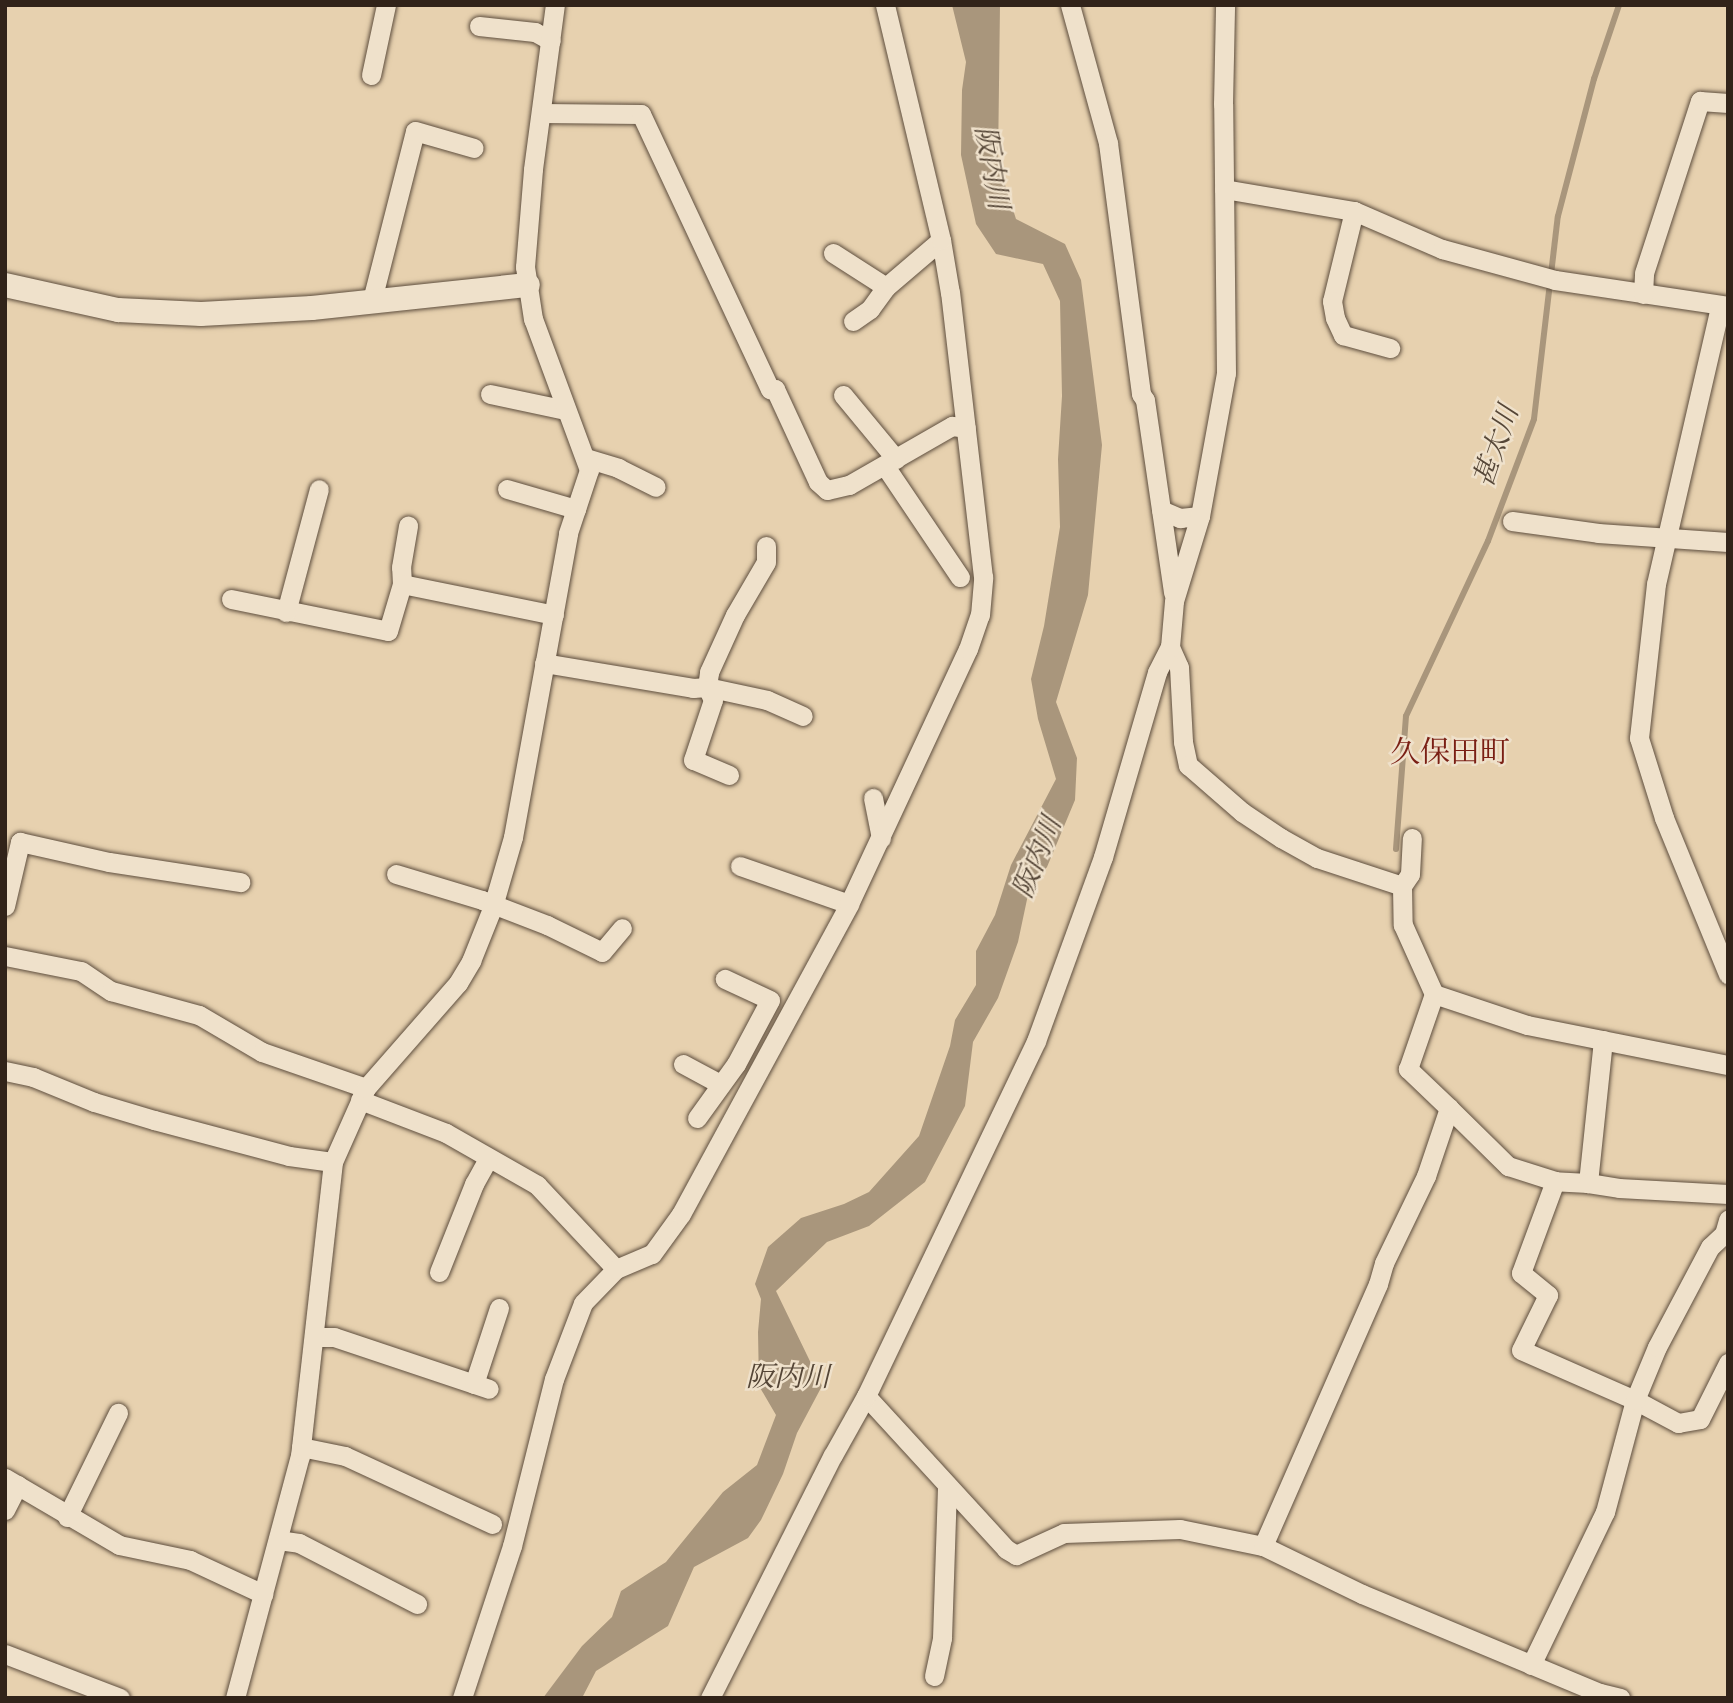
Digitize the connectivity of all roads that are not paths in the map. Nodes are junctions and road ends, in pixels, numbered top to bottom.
1 (386, 5) edge
2 (555, 5) edge
3 (885, 5) edge
4 (1070, 5) edge
5 (1225, 5) edge
6 (480, 26) dead end
7 (551, 41) junction
8 (371, 75) dead end
9 (1728, 103) edge
10 (541, 113) junction
11 (474, 148) dead end
12 (1224, 189) junction
13 (1354, 211) junction
14 (941, 240) junction
15 (833, 253) dead end
16 (5, 285) edge
17 (527, 285) junction
18 (886, 288) junction
19 (1643, 294) junction
20 (372, 300) junction
21 (1724, 306) edge
22 (853, 321) dead end
23 (1391, 348) dead end
24 (490, 394) dead end
25 (843, 395) dead end
26 (566, 410) junction
27 (967, 428) junction
28 (586, 458) junction
29 (891, 462) junction
30 (656, 487) dead end
31 (319, 489) dead end
32 (506, 489) dead end
33 (576, 509) junction
34 (1161, 510) junction
35 (1200, 516) junction
36 (1512, 521) dead end
37 (408, 526) dead end
38 (1668, 538) junction
39 (1728, 542) edge
40 (766, 546) dead end
41 (960, 577) dead end
42 (402, 584) junction
43 (231, 599) dead end
44 (1174, 601) junction
45 (286, 612) junction
46 (554, 615) junction
47 (1170, 647) junction
48 (544, 663) junction
49 (707, 687) junction
50 (803, 716) dead end
51 (729, 775) dead end
52 (873, 797) dead end
53 (881, 838) junction
54 (1412, 838) dead end
55 (740, 866) dead end
56 (396, 874) dead end
57 (240, 882) dead end
58 (1402, 887) junction
59 (849, 904) junction
60 (5, 906) edge
61 (493, 906) junction
62 (622, 928) dead end
63 (5, 956) edge
64 (1728, 974) edge
65 (725, 979) dead end
66 (1434, 994) junction
67 (1603, 1040) junction
68 (683, 1065) dead end
69 (736, 1065) junction
70 (1728, 1065) edge
71 (5, 1070) edge
72 (753, 1076) junction
73 (720, 1084) junction
74 (363, 1094) junction
75 (1449, 1108) junction
76 (697, 1118) dead end
77 (488, 1159) junction
78 (333, 1162) junction
79 (1555, 1181) junction
80 (1588, 1183) junction
81 (1728, 1194) edge
82 (1726, 1231) edge
83 (616, 1269) junction
84 (439, 1272) dead end
85 (499, 1308) dead end
86 (315, 1337) junction
87 (1728, 1363) edge
88 (866, 1396) junction
89 (1635, 1400) junction
90 (118, 1413) dead end
91 (301, 1447) junction
92 (12, 1482) edge
93 (947, 1485) junction
94 (5, 1510) edge
95 (67, 1517) junction
96 (492, 1524) dead end
97 (278, 1540) junction
98 (1263, 1546) junction
99 (263, 1594) junction
100 (417, 1604) dead end
101 (5, 1654) edge
102 (1531, 1664) junction
103 (934, 1676) dead end
104 (120, 1698) edge
105 (235, 1698) edge
106 (462, 1698) edge
107 (710, 1698) edge
108 (1620, 1698) edge

1 - 8 street
2 - 7 street
3 - 14 street
4 - 34 street
5 - 12 street
6 - 7 street
7 - 10 street
9 - 19 street
10 - 17 street
10 - 29 street
11 - 20 street
12 - 13 street
12 - 35 street
13 - 19 street
13 - 23 street
14 - 18 street
14 - 27 street
15 - 18 street
16 - 20 street
17 - 20 street
17 - 26 street
18 - 22 street
19 - 21 street
21 - 38 street
24 - 26 street
25 - 29 street
26 - 28 street
27 - 29 street
27 - 53 street
28 - 30 street
28 - 33 street
29 - 41 street
31 - 45 street
32 - 33 street
33 - 46 street
34 - 35 street
34 - 44 street
35 - 44 street
36 - 38 street
37 - 42 street
38 - 39 street
38 - 64 street
40 - 49 street
42 - 45 street
42 - 46 street
43 - 45 street
44 - 47 street
46 - 48 street
47 - 58 street
47 - 88 street
48 - 49 street
48 - 61 street
49 - 50 street
49 - 51 street
52 - 53 street
53 - 59 street
54 - 58 street
55 - 59 street
56 - 61 street
57 - 60 street
58 - 66 street
59 - 72 street
61 - 62 street
61 - 74 street
63 - 74 street
65 - 69 street
66 - 67 street
66 - 75 street
67 - 70 street
67 - 80 street
68 - 73 street
69 - 72 street
69 - 73 street
71 - 78 street
72 - 83 street
73 - 76 street
74 - 77 street
74 - 78 street
75 - 79 street
75 - 98 street
77 - 83 street
77 - 84 street
78 - 86 street
79 - 80 street
79 - 89 street
80 - 81 street
82 - 89 street
83 - 106 street
85 - 86 street
86 - 91 street
87 - 89 street
88 - 93 street
88 - 107 street
89 - 102 street
90 - 95 street
91 - 96 street
91 - 97 street
92 - 94 street
92 - 95 street
93 - 98 street
93 - 103 street
95 - 99 street
97 - 99 street
97 - 100 street
98 - 102 street
99 - 105 street
101 - 104 street
102 - 108 street

